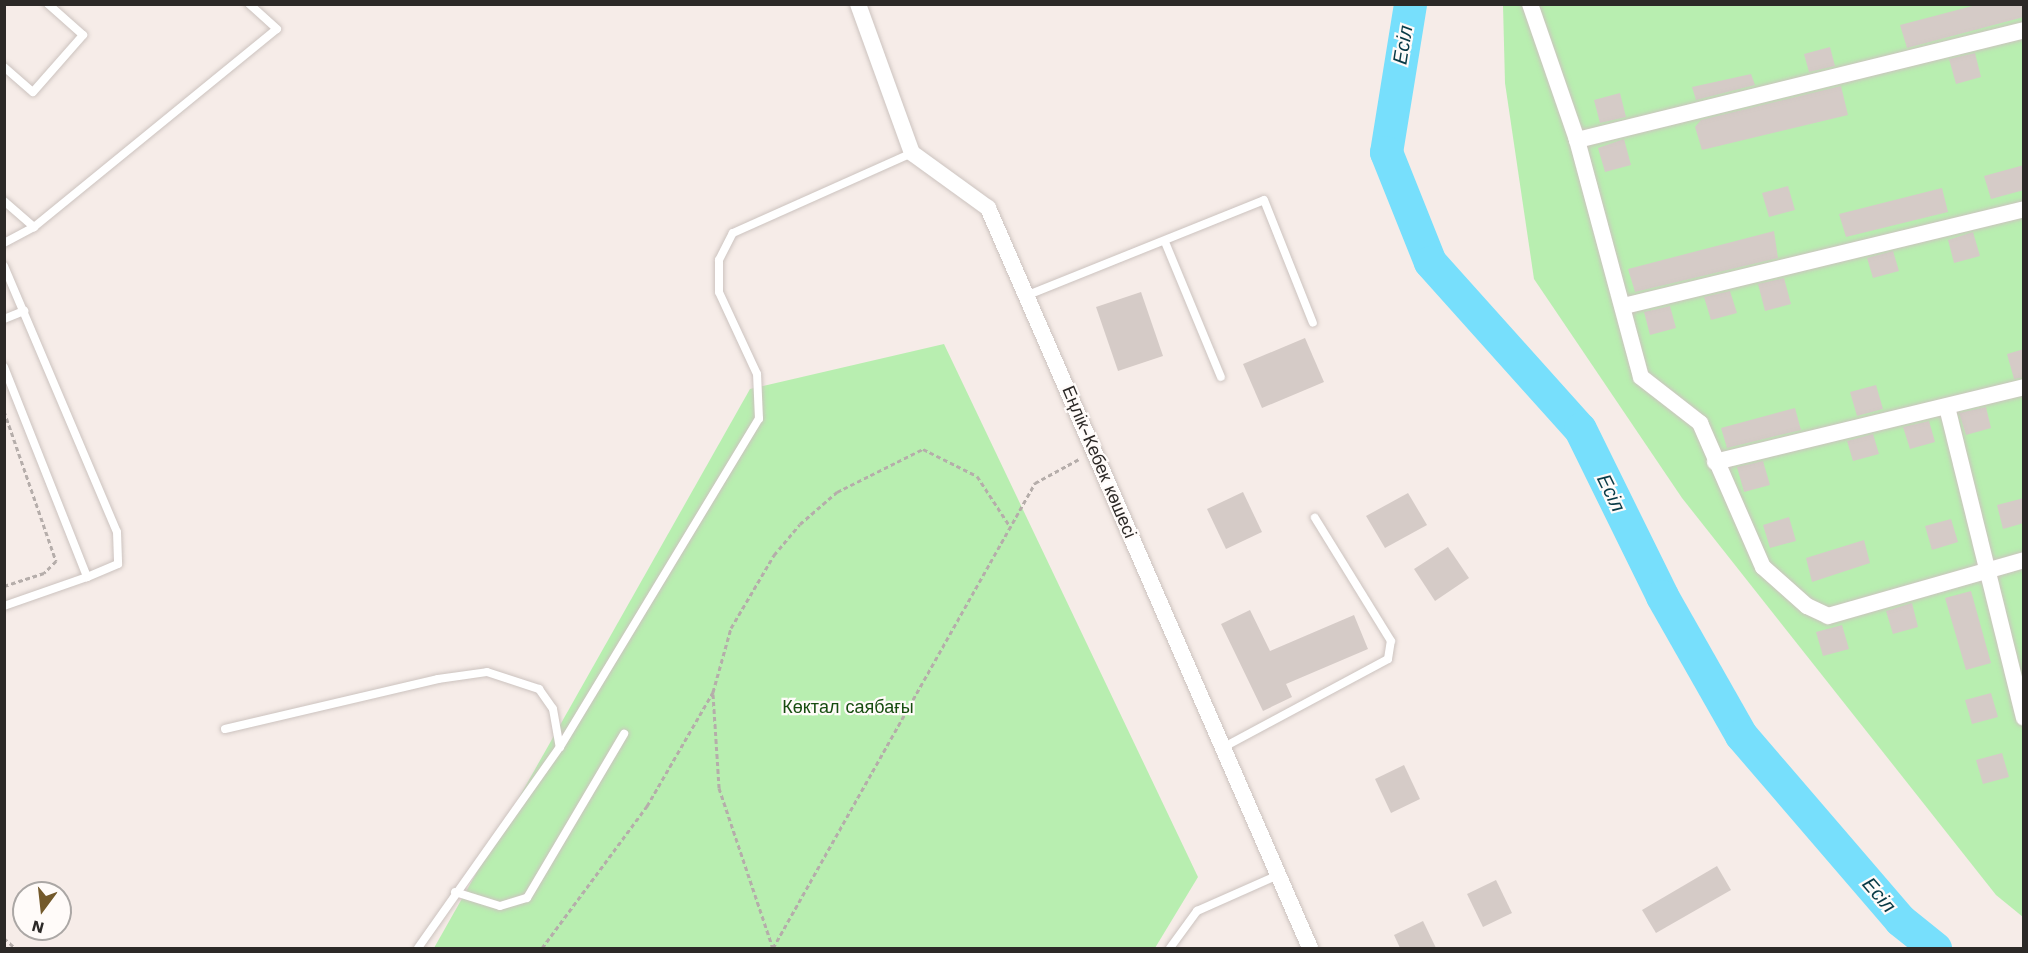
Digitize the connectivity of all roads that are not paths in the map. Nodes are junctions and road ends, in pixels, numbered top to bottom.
1 (48, 4) edge
2 (249, 4) edge
3 (858, 4) edge
4 (1530, 4) edge
5 (2024, 30) edge
6 (4, 68) edge
7 (1577, 140) junction
8 (912, 153) junction
9 (4, 201) edge
10 (2024, 209) edge
11 (34, 227) junction
12 (1165, 242) junction
13 (4, 243) edge
14 (4, 266) edge
15 (1029, 295) junction
16 (1624, 306) junction
17 (24, 311) junction
18 (4, 319) edge
19 (1313, 323) dead end
20 (4, 367) edge
21 (1221, 377) dead end
22 (2024, 387) edge
23 (1947, 407) junction
24 (1715, 462) junction
25 (1315, 518) dead end
26 (2024, 560) edge
27 (1989, 568) junction
28 (87, 577) junction
29 (4, 606) edge
30 (2024, 718) edge
31 (225, 729) dead end
32 (624, 734) dead end
33 (560, 747) junction
34 (1224, 747) junction
35 (1276, 876) junction
36 (455, 892) junction
37 (418, 948) edge
38 (1170, 948) edge
39 (1310, 948) edge

1 - 6 lane
2 - 11 lane
3 - 8 street
4 - 7 street
5 - 7 street
7 - 16 street
8 - 15 street, Еңлік-Кебек көшесі
8 - 33 lane
9 - 11 lane
10 - 16 street
11 - 13 lane
12 - 15 lane
12 - 19 lane
12 - 21 lane
14 - 17 lane
15 - 34 street, Еңлік-Кебек көшесі
16 - 24 street
17 - 18 lane
17 - 28 lane
20 - 28 lane
22 - 23 street
23 - 24 street
23 - 27 street
24 - 27 street
25 - 34 lane
26 - 27 street
27 - 30 street
28 - 29 lane
31 - 33 lane
32 - 36 lane
33 - 36 lane
34 - 35 street, Еңлік-Кебек көшесі
35 - 38 lane
35 - 39 street, Еңлік-Кебек көшесі
36 - 37 lane

